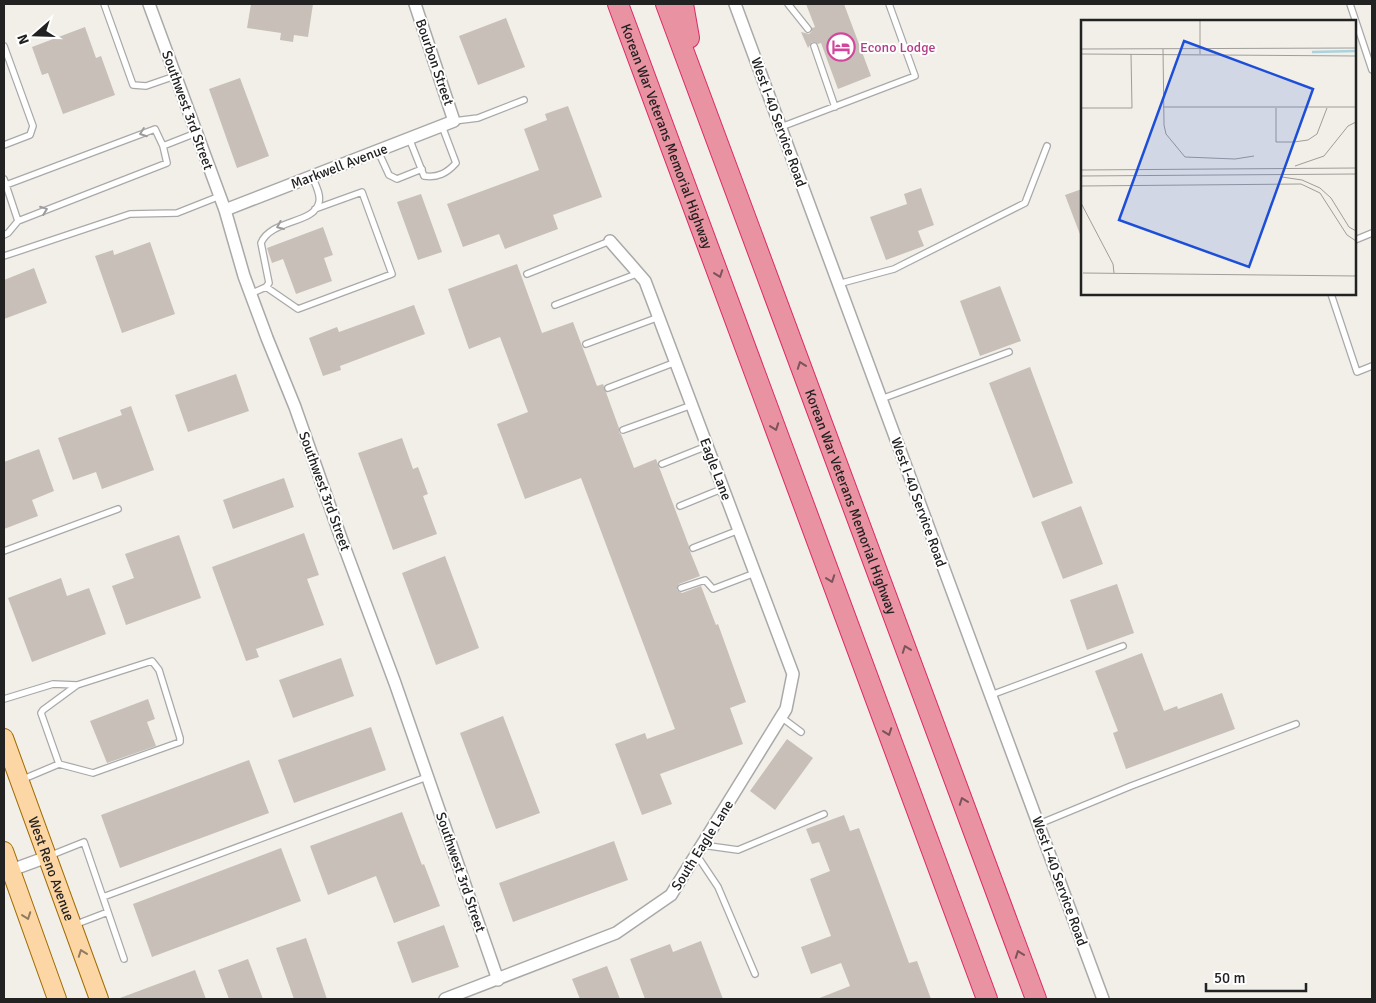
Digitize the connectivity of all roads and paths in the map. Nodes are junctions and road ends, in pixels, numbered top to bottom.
1 (104, 4) edge
2 (149, 4) edge
3 (415, 4) edge
4 (666, 4) edge
5 (683, 4) edge
6 (735, 4) edge
7 (788, 4) edge
8 (889, 4) edge
9 (1350, 4) edge
10 (619, 9) edge
11 (1355, 20) edge
12 (1356, 22) edge
13 (808, 29) dead end
14 (4, 46) edge
15 (814, 46) dead end
16 (1372, 70) edge
17 (175, 76) junction
18 (700, 94) junction
19 (524, 100) dead end
20 (835, 107) junction
21 (454, 121) junction
22 (442, 126) junction
23 (781, 127) junction
24 (196, 133) junction
25 (410, 138) junction
26 (4, 145) edge
27 (163, 146) junction
28 (1047, 146) dead end
29 (378, 151) junction
30 (422, 169) junction
31 (312, 176) junction
32 (5, 182) edge
33 (220, 196) junction
34 (315, 209) junction
35 (225, 210) junction
36 (18, 220) junction
37 (1372, 233) edge
38 (4, 235) edge
39 (1356, 240) edge
40 (610, 241) joint
41 (4, 256) edge
42 (527, 274) dead end
43 (639, 274) junction
44 (838, 284) junction
45 (266, 287) junction
46 (250, 294) junction
47 (1330, 295) edge
48 (555, 305) dead end
49 (659, 317) junction
50 (586, 344) dead end
51 (1009, 352) dead end
52 (676, 362) junction
53 (1372, 366) edge
54 (608, 388) dead end
55 (881, 399) junction
56 (692, 405) junction
57 (623, 430) dead end
58 (707, 446) junction
59 (662, 464) dead end
60 (724, 488) junction
61 (680, 506) dead end
62 (118, 509) dead end
63 (739, 530) junction
64 (693, 548) dead end
65 (4, 551) edge
66 (755, 573) junction
67 (681, 588) dead end
68 (1123, 646) dead end
69 (77, 685) junction
70 (991, 695) junction
71 (4, 699) edge
72 (784, 713) junction
73 (1296, 724) dead end
74 (801, 732) dead end
75 (4, 738) edge
76 (59, 764) junction
77 (428, 776) junction
78 (19, 780) junction
79 (824, 814) dead end
80 (1039, 824) junction
81 (699, 850) junction
82 (4, 851) edge
83 (47, 857) junction
84 (7, 872) edge
85 (103, 898) junction
86 (108, 912) junction
87 (72, 926) junction
88 (124, 959) dead end
89 (755, 974) dead end
90 (498, 980) junction
91 (57, 999) edge
92 (98, 999) edge
93 (445, 999) edge
94 (987, 999) edge
95 (1036, 999) edge
96 (1103, 999) edge

1 - 17 lane
2 - 17 street, Southwest 3rd Street
3 - 21 street, Bourbon Street
4 - 18 highway, Korean War Veterans Memorial Highway
5 - 18 highway
6 - 23 street, West I-40 Service Road
7 - 13 lane
8 - 20 lane
9 - 11 lane
10 -> 94 highway, Korean War Veterans Memorial Highway
12 - 16 lane
14 - 26 lane
15 - 20 lane
17 - 24 street, Southwest 3rd Street
95 -> 18 highway, Korean War Veterans Memorial Highway
19 - 21 lane
20 - 23 lane
21 - 22 street, Markwell Avenue
22 - 25 street, Markwell Avenue
22 - 30 lane
23 - 44 street, West I-40 Service Road
24 - 27 lane
24 - 33 street, Southwest 3rd Street
25 - 29 street, Markwell Avenue
25 - 30 lane
27 -> 32 lane
36 -> 27 lane
28 - 44 lane
29 - 30 lane
29 - 31 street, Markwell Avenue
31 - 34 lane
31 - 35 street, Markwell Avenue
32 - 36 lane
33 - 35 street, Southwest 3rd Street
33 - 41 lane
34 -> 45 lane
34 - 45 lane
35 - 46 street, Southwest 3rd Street
36 - 38 lane
37 - 39 lane
40 - 42 lane
40 - 43 street, Eagle Lane
43 - 48 lane
43 - 49 street, Eagle Lane
44 - 55 street, West I-40 Service Road
45 - 46 lane
46 - 77 street, Southwest 3rd Street
47 - 53 lane
49 - 50 lane
49 - 52 street, Eagle Lane
51 - 55 lane
52 - 54 lane
52 - 56 street, Eagle Lane
55 - 70 street, West I-40 Service Road
56 - 57 lane
56 - 58 street, Eagle Lane
58 - 59 lane
58 - 60 street, Eagle Lane
60 - 61 lane
60 - 63 street, Eagle Lane
62 - 65 lane
63 - 64 lane
63 - 66 street, Eagle Lane
66 - 67 lane
66 - 72 street, Eagle Lane
68 - 70 lane
69 - 71 lane
69 - 76 lane
69 - 76 lane
70 - 80 street, West I-40 Service Road
72 - 74 lane
72 - 81 street, South Eagle Lane
73 - 80 lane
75 - 78 main road, West Reno Avenue
76 - 78 lane
77 - 85 lane
77 - 90 street, Southwest 3rd Street
78 - 83 main road, West Reno Avenue
79 - 81 lane
80 - 96 street, West I-40 Service Road
81 - 89 lane
81 - 90 street, South Eagle Lane
82 - 84 main road
83 - 84 street
83 - 85 lane
83 - 87 main road, West Reno Avenue
84 -> 91 main road
85 - 86 lane
86 - 87 lane
86 - 88 lane
92 -> 87 main road, West Reno Avenue
90 - 93 street, South Eagle Lane

